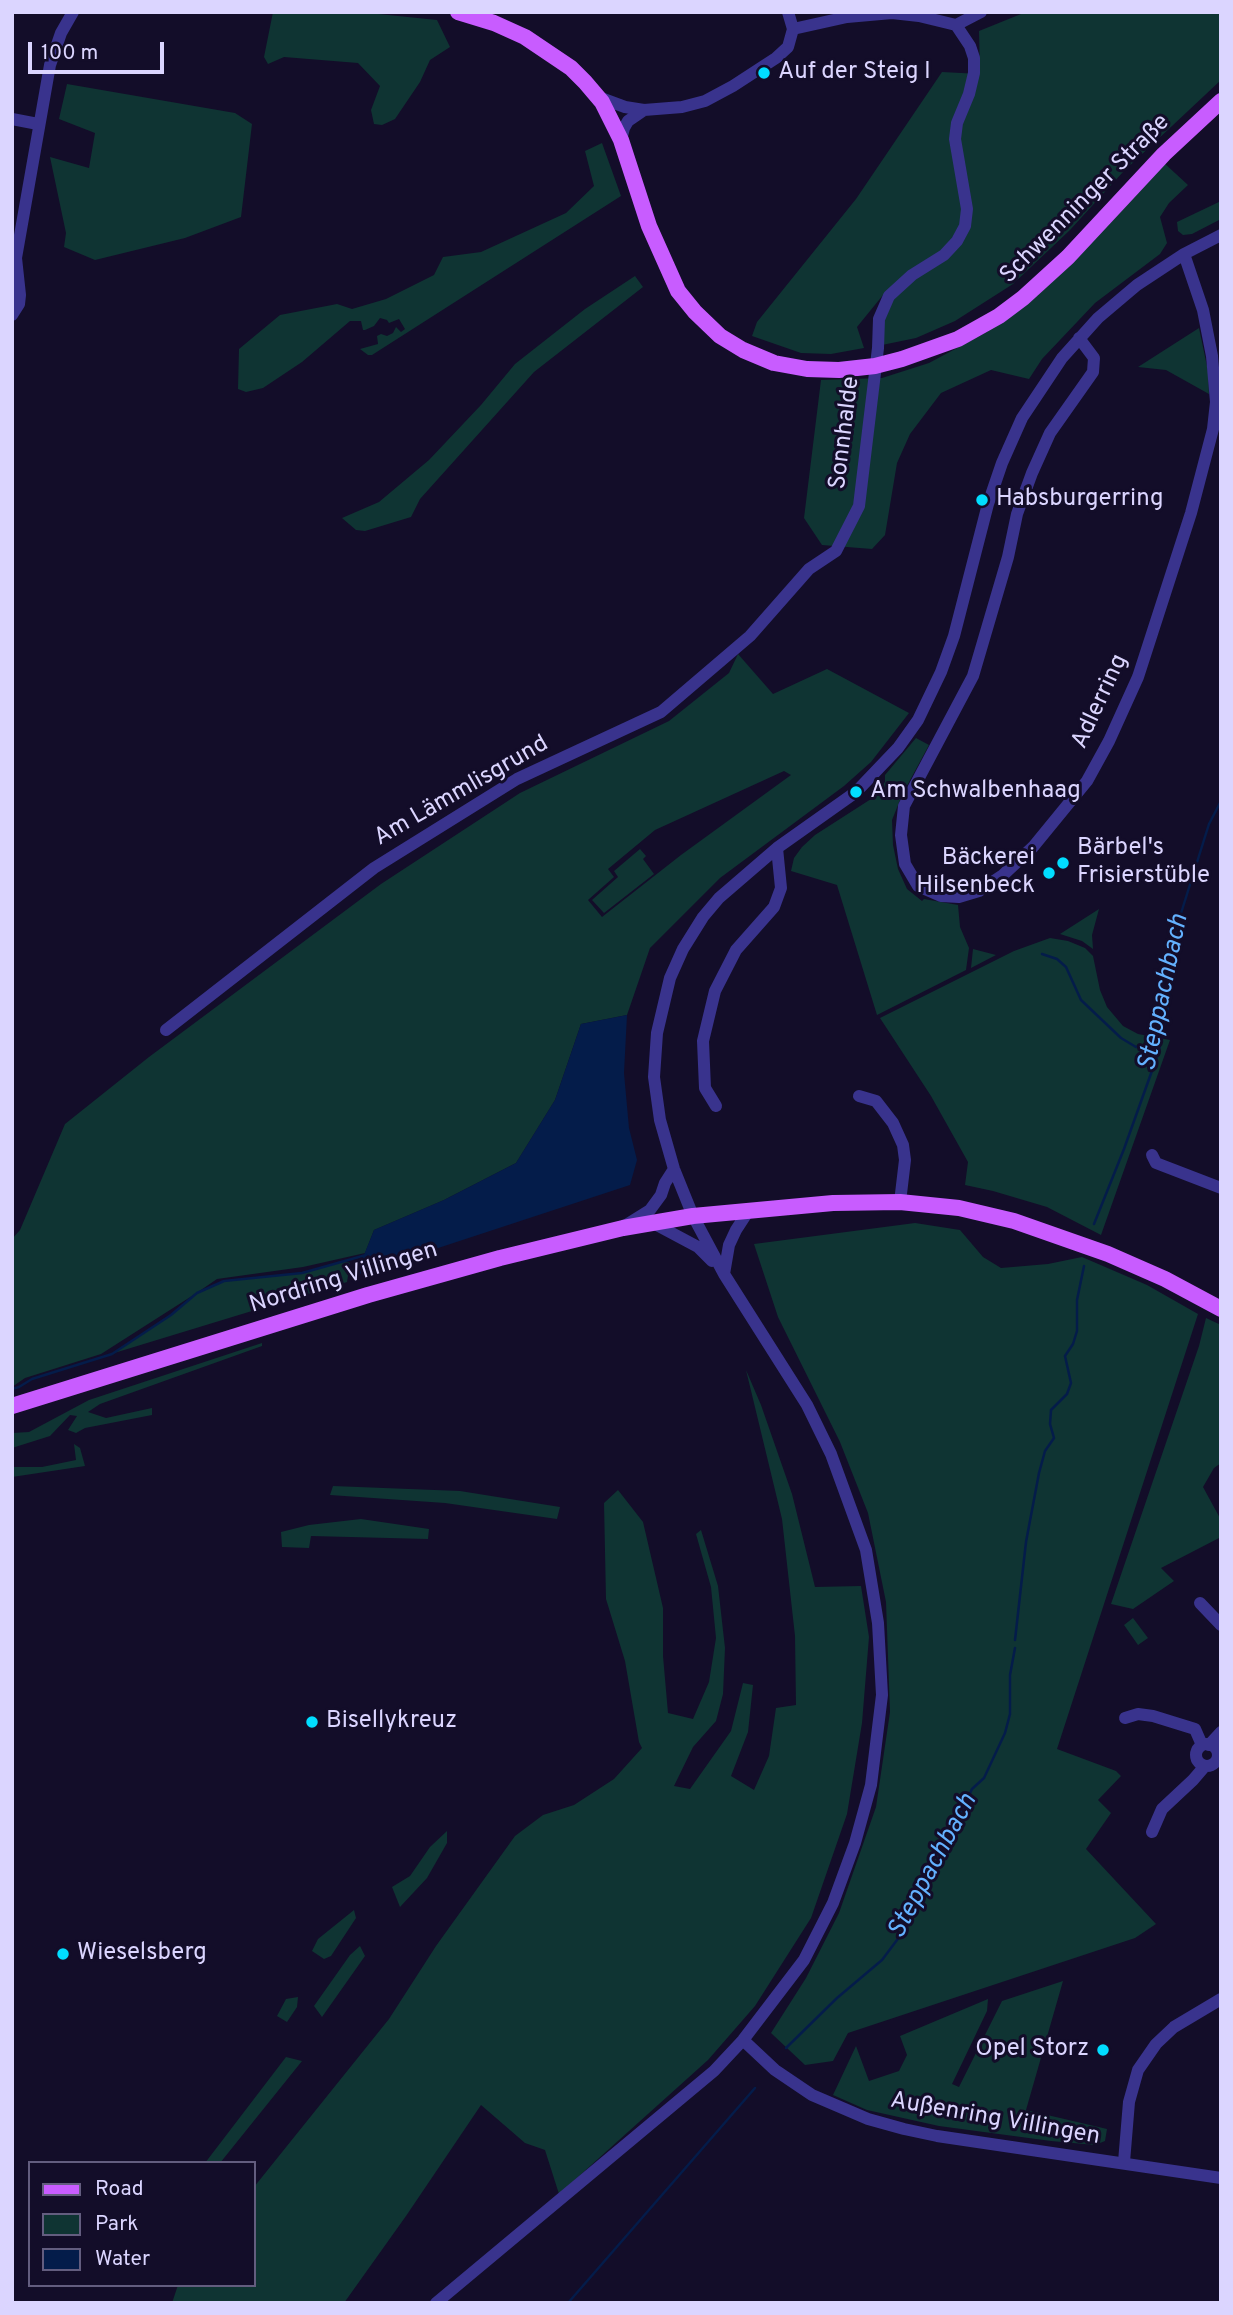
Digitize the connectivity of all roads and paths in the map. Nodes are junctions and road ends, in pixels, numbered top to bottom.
1 (458, 12) edge
2 (788, 12) edge
3 (981, 12) edge
4 (73, 15) edge
5 (956, 25) junction
6 (793, 29) junction
7 (598, 97) junction
8 (1221, 101) edge
9 (644, 110) junction
10 (12, 119) edge
11 (38, 124) junction
12 (621, 140) junction
13 (17, 227) edge
14 (1221, 235) edge
15 (1184, 254) junction
16 (14, 262) edge
17 (12, 315) edge
18 (1079, 338) junction
19 (875, 366) junction
20 (809, 569) joint
21 (777, 848) junction
22 (166, 1030) dead end
23 (859, 1096) dead end
24 (716, 1106) dead end
25 (1152, 1155) dead end
26 (674, 1168) junction
27 (1221, 1188) edge
28 (900, 1202) junction
29 (749, 1210) junction
30 (693, 1216) junction
31 (653, 1223) junction
32 (623, 1228) junction
33 (724, 1274) junction
34 (1221, 1309) edge
35 (12, 1406) edge
36 (1200, 1603) dead end
37 (1221, 1625) edge
38 (1125, 1718) dead end
39 (1221, 1732) edge
40 (1206, 1745) junction
41 (1152, 1832) dead end
42 (1221, 1999) edge
43 (743, 2040) junction
44 (1124, 2162) junction
45 (1221, 2178) edge
46 (436, 2303) edge

1 - 7 main road, Schwenninger Straße
2 - 6 street
3 - 5 street
4 - 11 street
5 - 6 street
5 - 19 street, Sonnhalde
6 - 9 street
7 - 9 street
7 - 12 main road, Schwenninger Straße
8 - 19 main road, Schwenninger Straße
9 - 12 street
10 - 11 street
11 - 13 street
12 - 19 main road, Schwenninger Straße
13 - 16 street
14 - 15 street
15 - 18 street
15 - 18 street, Adlerring
16 - 17 street
18 - 21 street
19 - 20 street, Sonnhalde
20 - 22 street, Am Lämmlisgrund
21 - 24 street
21 - 26 street
23 - 28 street
25 - 27 street
26 - 30 street
26 - 32 street
28 - 29 main road, Nordring Villingen
28 - 34 main road, Nordring Villingen
29 - 30 main road, Nordring Villingen
29 - 33 street
30 - 31 main road, Nordring Villingen
30 - 33 street
31 - 32 main road, Nordring Villingen
31 - 33 street
32 - 35 main road, Nordring Villingen
33 - 43 street
36 - 37 street
38 - 40 street
39 - 40 street
40 - 41 street
42 - 44 street
43 - 44 street, Außenring Villingen
43 - 46 street
44 - 45 street, Außenring Villingen

